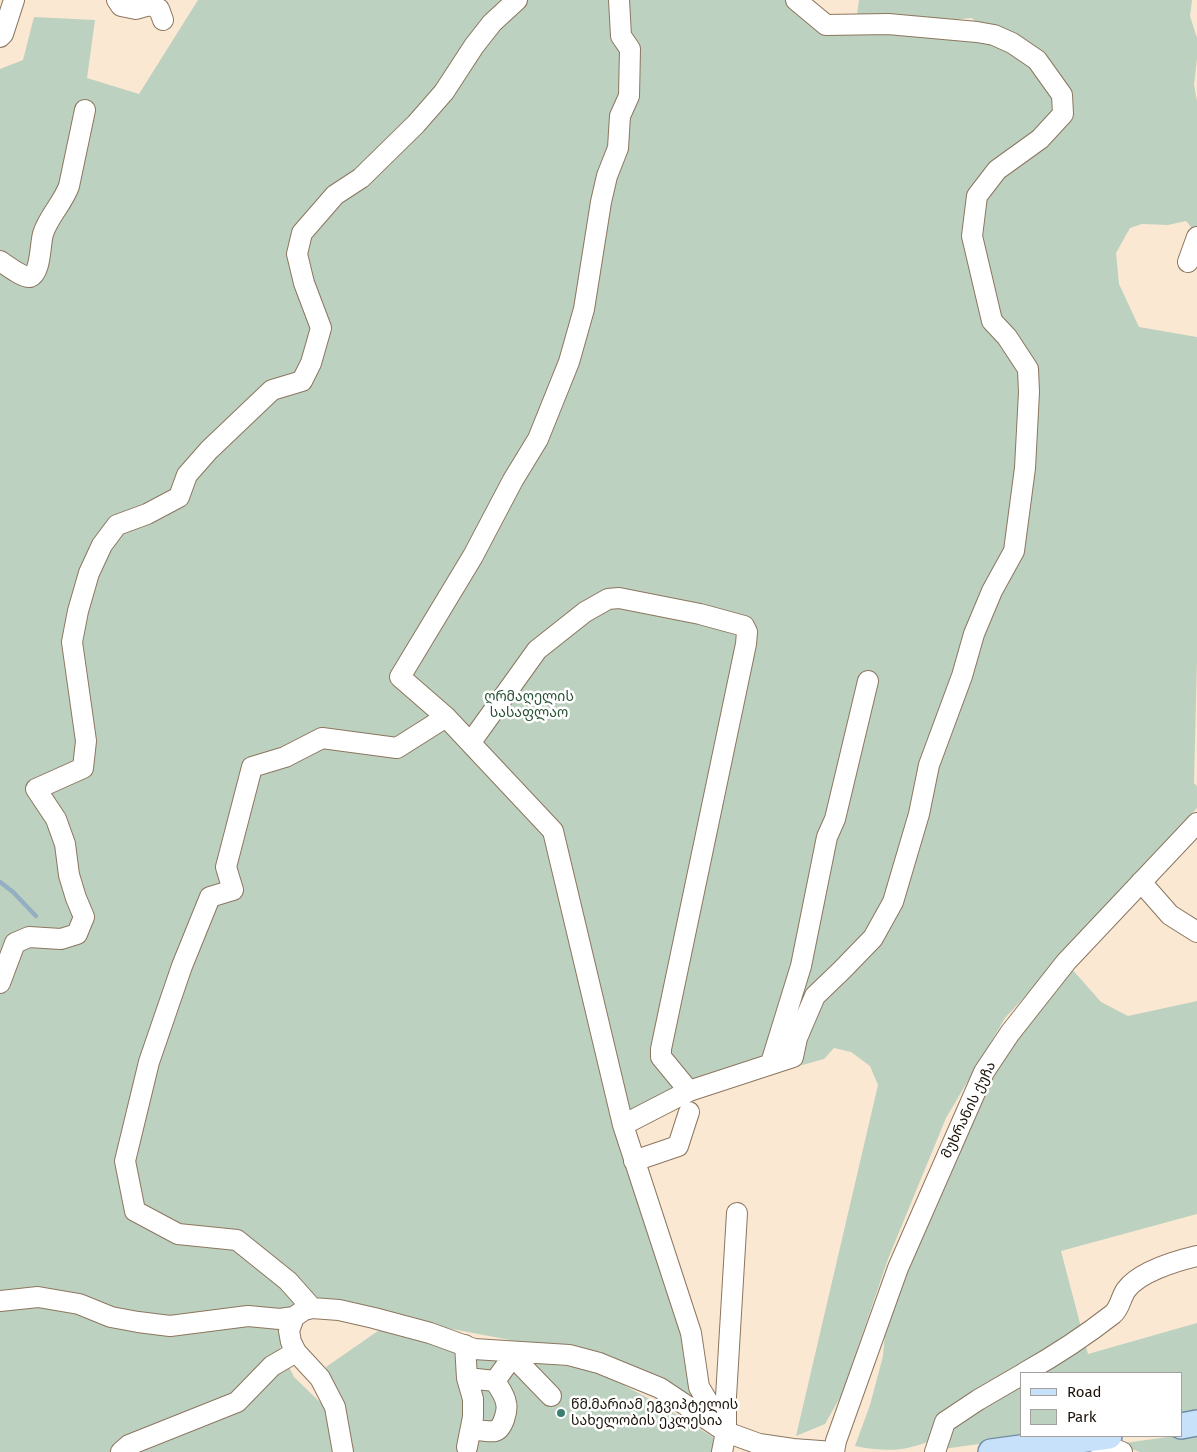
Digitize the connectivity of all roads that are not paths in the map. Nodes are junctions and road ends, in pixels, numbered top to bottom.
1 (14, 0) edge
2 (118, 0) edge
3 (517, 0) edge
4 (619, 0) edge
5 (796, 0) edge
6 (163, 20) dead end
7 (0, 37) edge
8 (85, 110) dead end
9 (1197, 237) edge
10 (0, 261) edge
11 (1188, 262) dead end
12 (868, 681) dead end
13 (446, 717) junction
14 (471, 742) junction
15 (1197, 823) edge
16 (1141, 882) junction
17 (1197, 932) edge
18 (0, 984) edge
19 (771, 1063) junction
20 (690, 1091) junction
21 (689, 1112) dead end
22 (623, 1125) junction
23 (634, 1161) junction
24 (737, 1213) dead end
25 (1197, 1256) edge
26 (0, 1301) edge
27 (312, 1308) junction
28 (294, 1317) junction
29 (465, 1346) junction
30 (296, 1352) junction
31 (516, 1352) junction
32 (1026, 1372) edge
33 (1020, 1376) edge
34 (467, 1378) junction
35 (495, 1381) junction
36 (551, 1396) dead end
37 (1197, 1423) edge
38 (1182, 1426) edge
39 (726, 1432) junction
40 (1097, 1437) edge
41 (121, 1452) edge
42 (343, 1452) edge
43 (722, 1452) edge
44 (834, 1452) edge
45 (935, 1452) edge
46 (992, 1452) edge
47 (1122, 1452) edge

1 - 7 street
2 - 6 street
3 - 18 street
4 - 13 street
5 - 19 street
8 - 10 street
9 - 11 street
12 - 19 street
13 - 14 street
13 - 27 street
14 - 20 street
14 - 22 street
15 - 16 street, მუხრანის ქუჩა
16 - 17 street
16 - 44 street, მუხრანის ქუჩა
19 - 20 street
20 - 22 street
21 - 23 street
22 - 23 street
23 - 39 street
24 - 39 street
25 - 32 street
26 - 28 street
27 - 28 street
27 - 29 street
28 - 30 street
29 - 31 street
29 - 34 street
30 - 41 street
30 - 42 street
31 - 35 street
31 - 36 street
31 - 39 street
33 - 45 street
34 - 35 street
34 - 35 street
37 - 38 main road
39 - 43 street
39 - 44 street
40 - 46 main road
40 - 47 street

